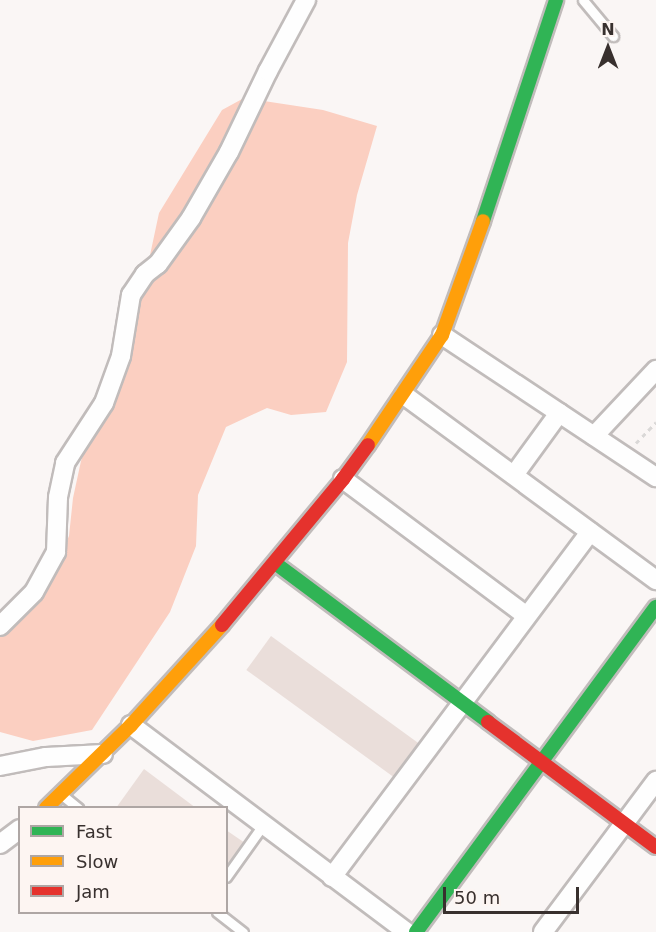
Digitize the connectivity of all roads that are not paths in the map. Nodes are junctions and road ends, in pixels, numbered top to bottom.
1 (306, 0) edge
2 (556, 0) edge
3 (583, 0) edge
4 (613, 36) dead end
5 (442, 335) junction
6 (656, 370) edge
7 (404, 395) junction
8 (560, 413) junction
9 (594, 436) junction
10 (514, 475) junction
11 (656, 477) edge
12 (343, 479) junction
13 (590, 532) junction
14 (275, 563) junction
15 (656, 580) edge
16 (656, 608) edge
17 (527, 616) junction
18 (0, 626) edge
19 (463, 704) junction
20 (131, 725) junction
21 (103, 754) junction
22 (542, 763) junction
23 (0, 766) edge
24 (656, 781) edge
25 (62, 795) junction
26 (47, 806) edge
27 (77, 806) edge
28 (625, 824) junction
29 (264, 825) junction
30 (18, 830) edge
31 (0, 844) edge
32 (656, 847) edge
33 (228, 875) edge
34 (332, 877) junction
35 (220, 914) edge
36 (243, 932) edge
37 (407, 932) edge
38 (416, 932) edge
39 (543, 932) edge

1 - 18 street
2 - 5 street
3 - 4 lane
5 - 7 street
5 - 8 street
6 - 9 street
7 - 10 street
7 - 12 street
8 - 9 street
8 - 10 street
9 - 11 street
10 - 13 street
12 - 14 street
12 - 17 street
13 - 15 street
13 - 17 street
14 - 19 street
14 - 20 street
16 - 22 street
17 - 19 street
19 - 22 street
19 - 34 street
20 - 21 street
20 - 29 street
21 - 23 street
21 - 25 street
22 - 28 street
22 - 38 street
24 - 28 street
25 - 26 street
25 - 27 lane
28 - 32 street
28 - 39 street
29 - 33 lane
29 - 34 street
30 - 31 street
34 - 37 street
35 - 36 lane

